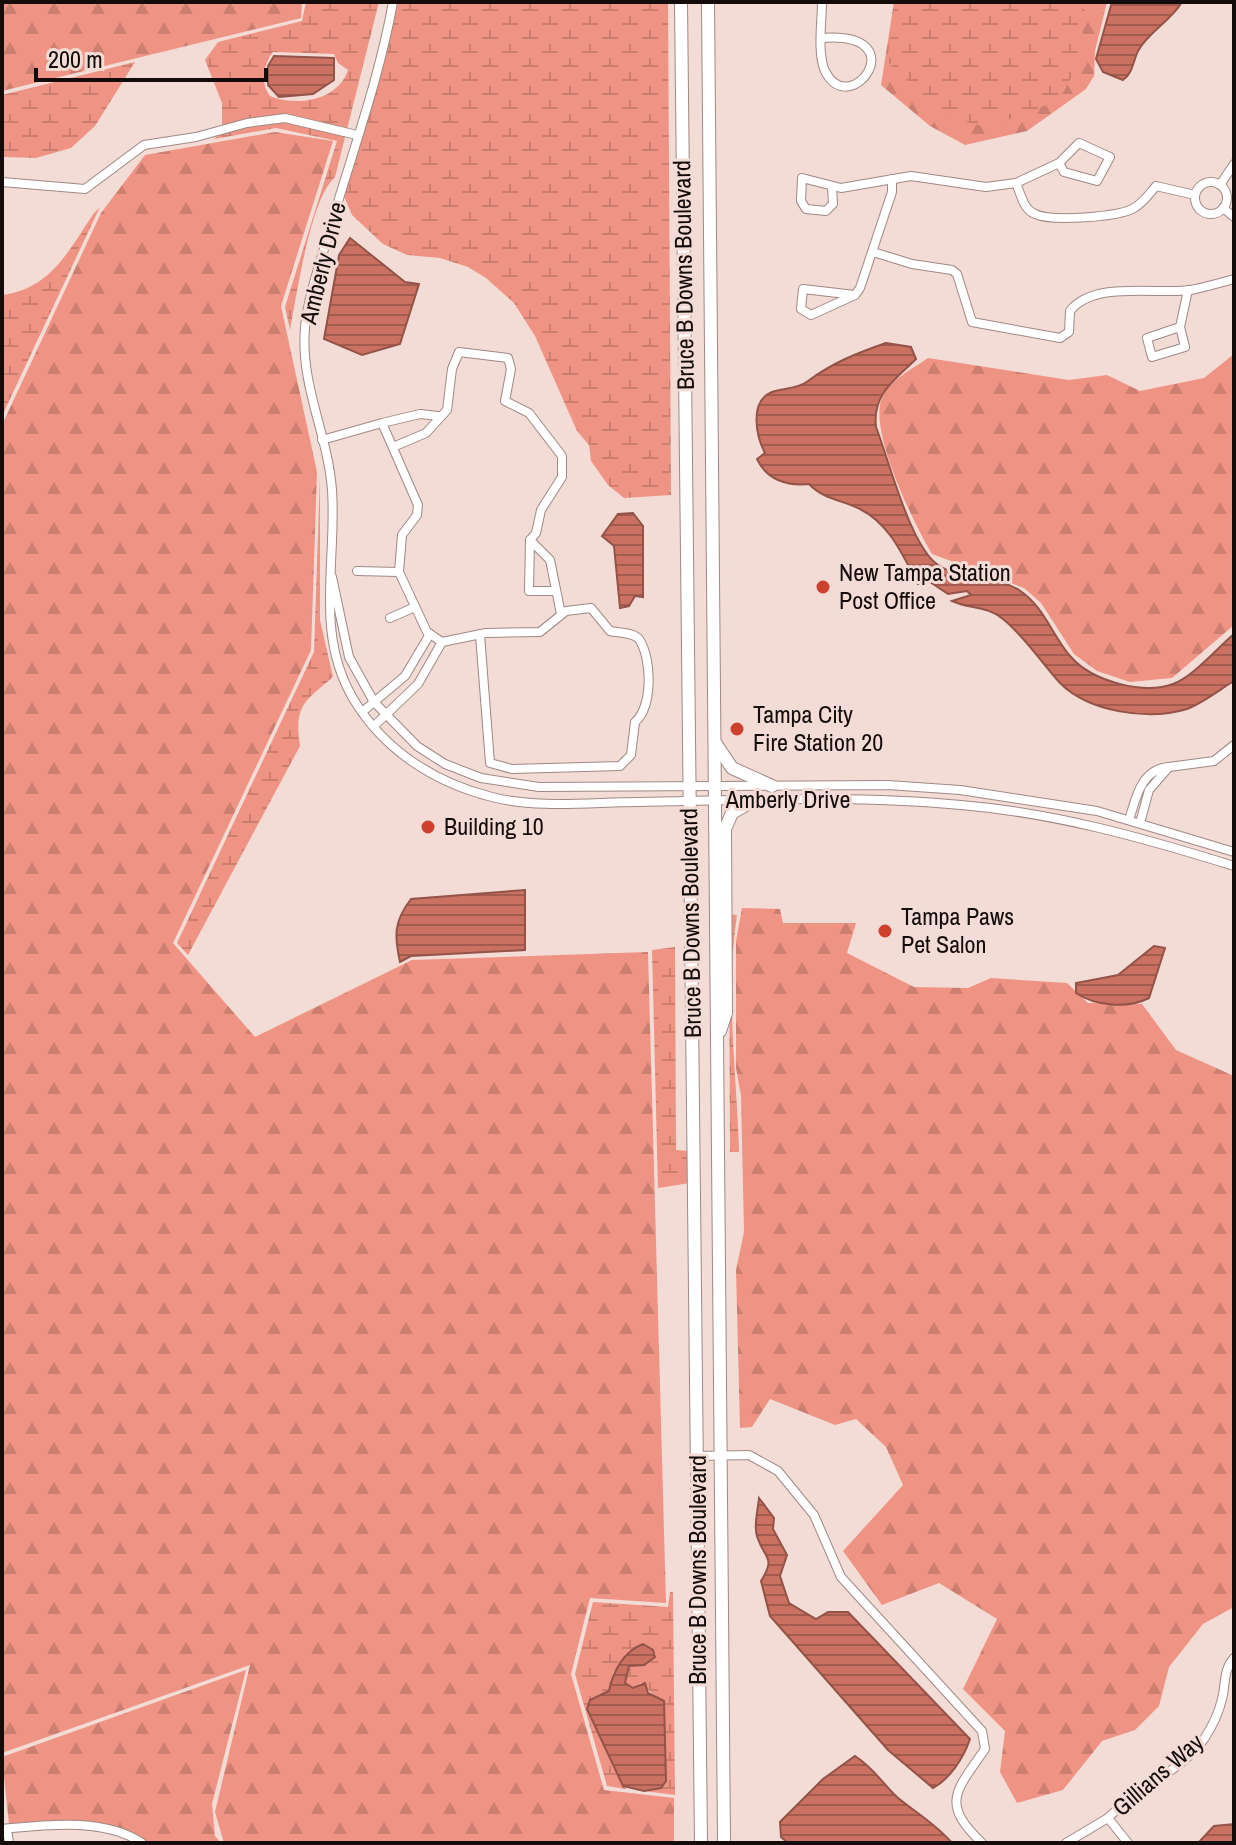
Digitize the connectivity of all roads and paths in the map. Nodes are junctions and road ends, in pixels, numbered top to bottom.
1 (393, 2) edge
2 (681, 2) edge
3 (708, 2) edge
4 (822, 2) edge
5 (822, 38) junction
6 (357, 135) junction
7 (1059, 163) junction
8 (1234, 164) edge
9 (892, 179) junction
10 (2, 182) edge
11 (1016, 183) junction
12 (1220, 185) junction
13 (832, 186) junction
14 (1195, 195) junction
15 (1223, 208) junction
16 (1234, 217) edge
17 (873, 252) junction
18 (1234, 279) edge
19 (1188, 290) junction
20 (855, 295) junction
21 (1180, 327) junction
22 (438, 416) junction
23 (382, 423) junction
24 (322, 440) junction
25 (393, 447) junction
26 (530, 540) junction
27 (357, 571) dead end
28 (399, 572) junction
29 (332, 577) junction
30 (555, 591) junction
31 (415, 607) junction
32 (561, 614) junction
33 (390, 618) dead end
34 (430, 634) junction
35 (480, 635) junction
36 (442, 642) junction
37 (399, 682) junction
38 (410, 693) junction
39 (374, 702) junction
40 (362, 712) junction
41 (385, 716) junction
42 (374, 726) junction
43 (714, 739) junction
44 (1234, 745) edge
45 (689, 786) junction
46 (772, 786) junction
47 (714, 793) junction
48 (689, 800) junction
49 (754, 800) junction
50 (1134, 821) junction
51 (1128, 833) junction
52 (1234, 852) edge
53 (1234, 866) edge
54 (717, 1041) junction
55 (698, 1456) junction
56 (721, 1456) junction
57 (1234, 1658) edge
58 (1222, 1701) junction
59 (1233, 1703) edge
60 (1108, 1818) junction
61 (4, 1829) edge
62 (9, 1843) edge
63 (142, 1843) edge
64 (701, 1843) edge
65 (724, 1843) edge
66 (982, 1843) edge
67 (1066, 1843) edge
68 (1128, 1843) edge

1 - 6 street, Amberly Drive
2 - 45 main road, Bruce B Downs Boulevard
3 - 43 main road, Bruce B Downs Boulevard
4 - 5 street
5 - 5 street
6 - 10 street
6 - 24 street, Amberly Drive
7 - 7 street
7 - 11 street
8 - 12 street
9 - 11 street
9 - 13 street
9 - 17 street
11 - 14 street
12 - 14 street
12 - 15 street
13 - 13 street
14 - 15 street
15 - 16 street
17 - 19 street
17 - 20 street
18 - 19 street
19 - 21 street
20 - 20 street
21 - 21 street
22 - 23 street
22 - 25 street
22 - 26 street
23 - 24 street
23 - 25 street
24 - 29 street, Amberly Drive
25 - 28 street
26 - 30 street
26 - 30 street
27 - 28 street
28 - 31 street
29 - 39 street, Amberly Drive
29 - 40 street, Amberly Drive
30 - 32 street
31 - 33 street
31 - 34 street
32 - 35 street
32 - 35 street
34 - 36 street
34 - 37 street
35 - 36 street
36 - 38 street
37 - 38 street
37 - 39 street
38 - 41 street
39 - 40 street
39 - 41 street, Amberly Drive
40 - 42 street, Amberly Drive
41 - 42 street
41 - 45 street, Amberly Drive
42 - 48 street, Amberly Drive
43 - 46 main road
43 - 47 main road, Bruce B Downs Boulevard
44 - 50 street
45 - 47 street, Amberly Drive
45 - 48 main road, Bruce B Downs Boulevard
46 - 47 street, Amberly Drive
46 - 50 street, Amberly Drive
47 - 48 street, Amberly Drive
47 - 49 street, Amberly Drive
47 - 54 main road, Bruce B Downs Boulevard
48 - 55 main road, Bruce B Downs Boulevard
49 - 51 street, Amberly Drive
49 - 54 main road
50 - 51 street
50 - 52 street, Amberly Drive
51 - 53 street, Amberly Drive
54 - 56 main road, Bruce B Downs Boulevard
55 - 56 street
55 - 64 main road, Bruce B Downs Boulevard
56 - 65 main road, Bruce B Downs Boulevard
56 - 66 street
57 - 58 street, Gillians Way
58 - 59 street
58 - 60 street, Gillians Way
60 - 67 street
60 - 68 street, Gillians Way
61 - 62 street
61 - 63 street

